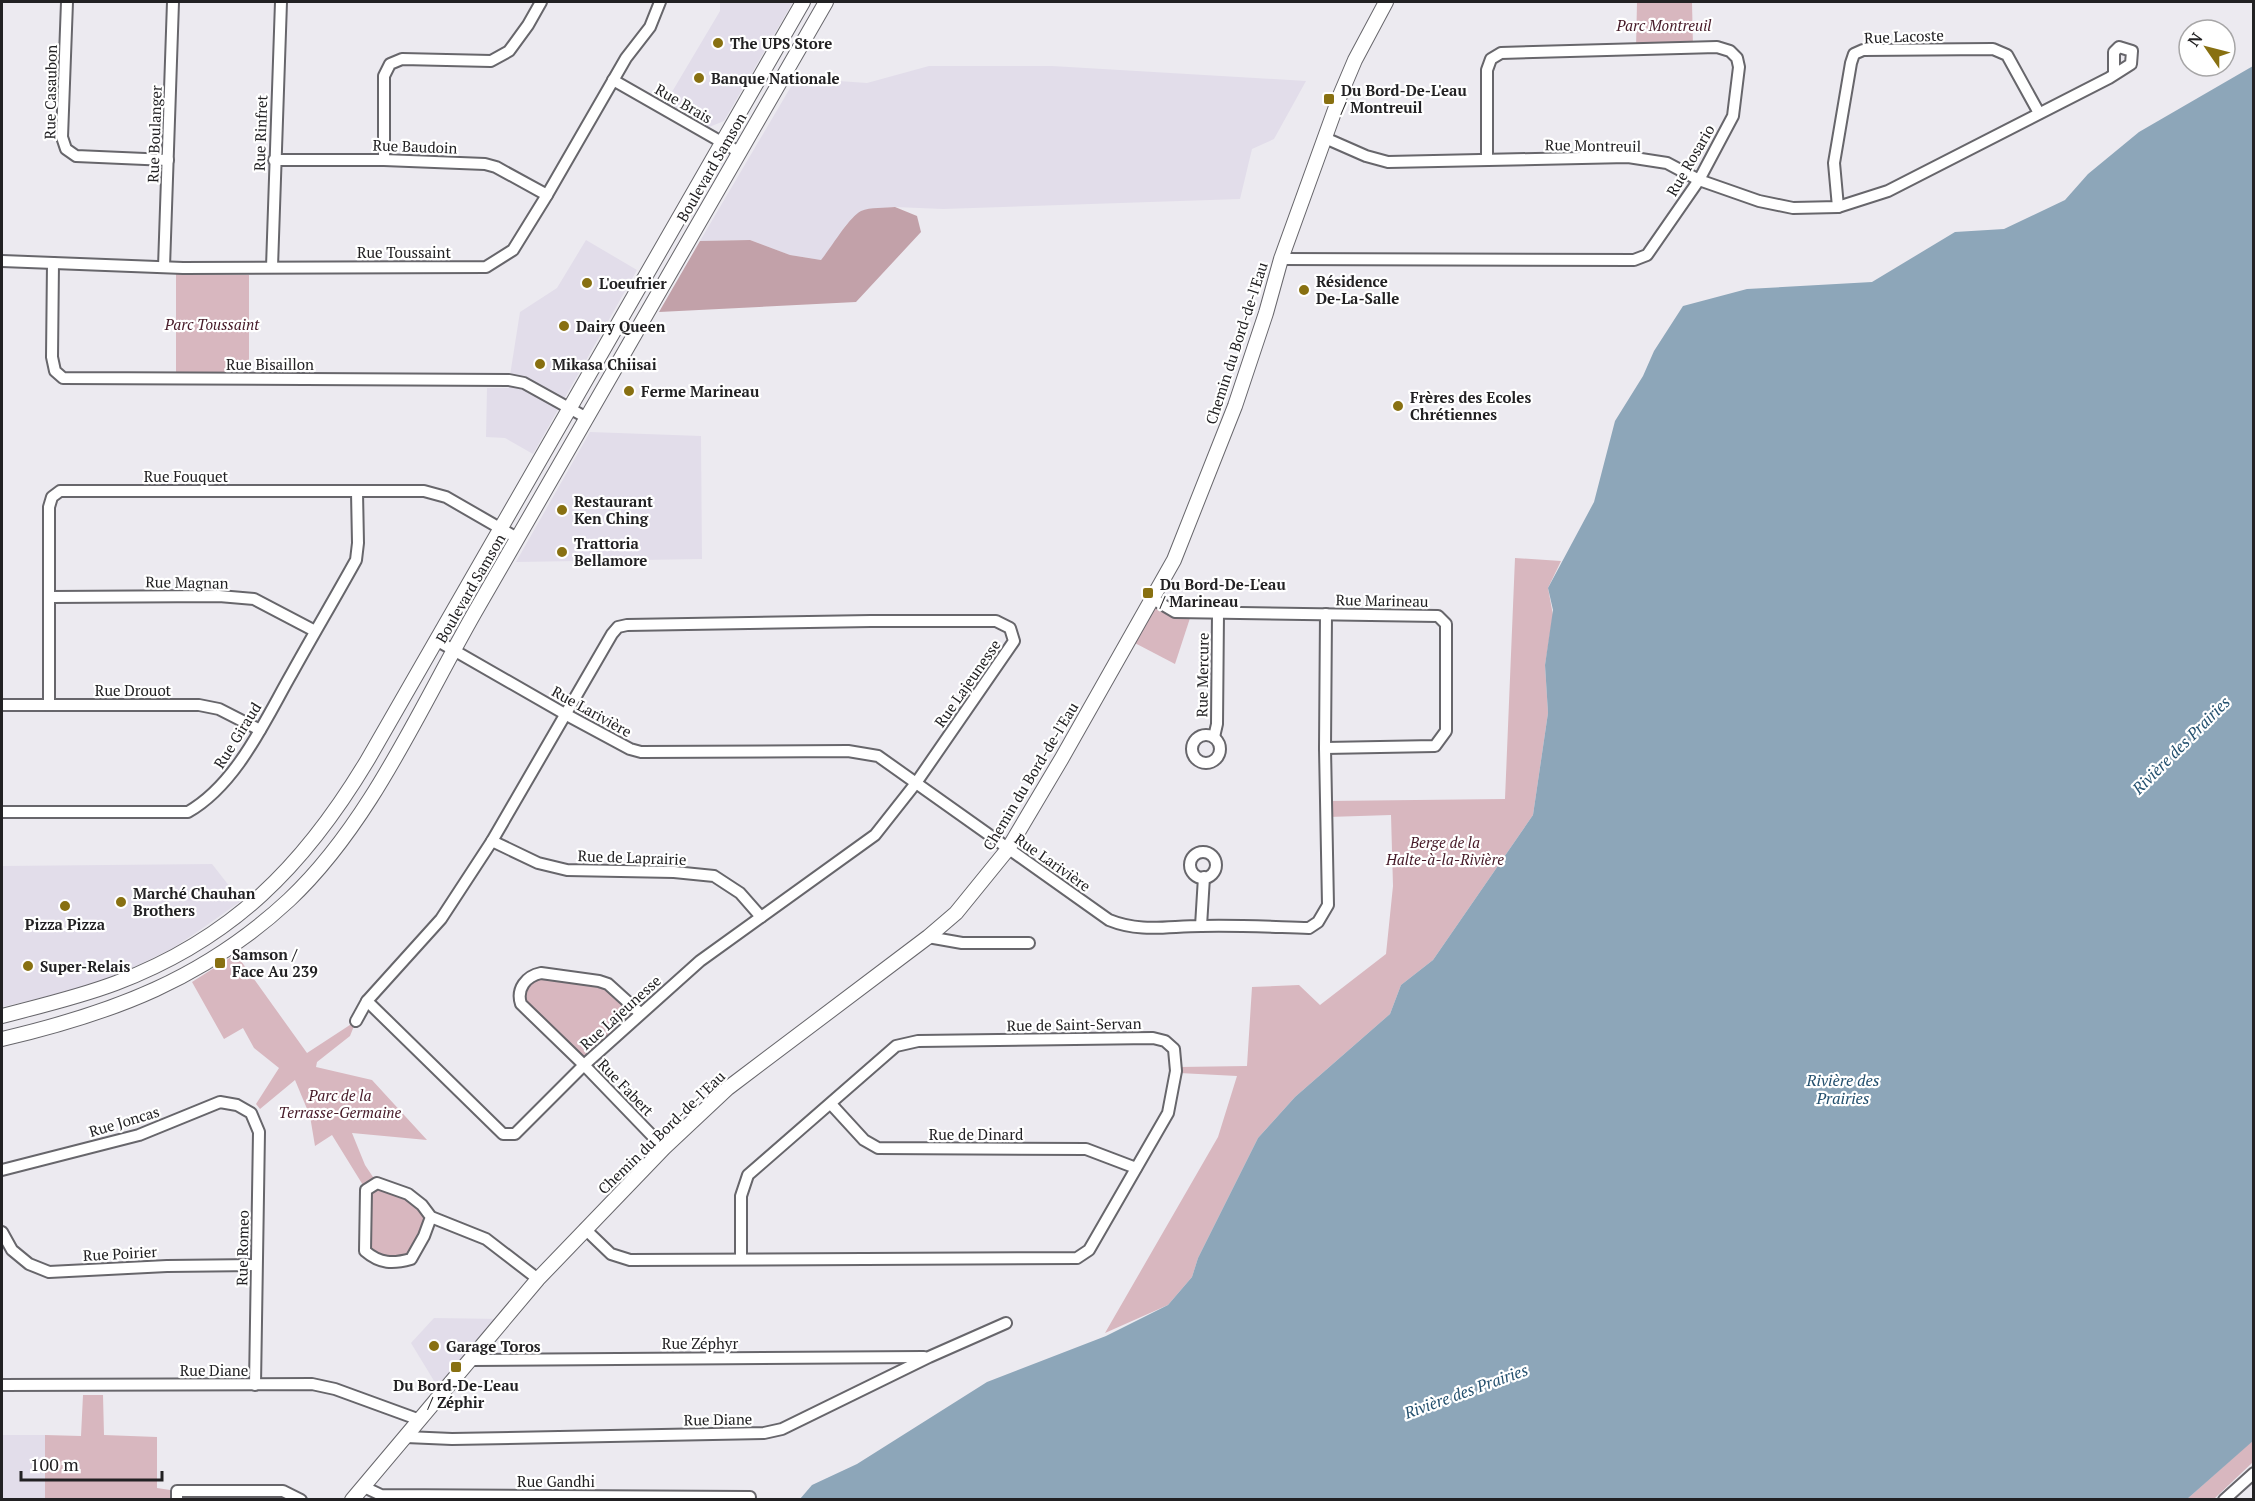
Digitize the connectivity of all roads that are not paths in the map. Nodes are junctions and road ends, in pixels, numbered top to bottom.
1 (67, 2) edge
2 (173, 2) edge
3 (280, 2) edge
4 (541, 2) edge
5 (660, 2) edge
6 (803, 2) edge
7 (825, 2) edge
8 (1386, 2) edge
9 (2114, 75) dead end
10 (613, 80) junction
11 (2039, 113) junction
12 (1325, 138) junction
13 (722, 142) junction
14 (739, 152) junction
15 (168, 160) junction
16 (274, 160) junction
17 (384, 160) junction
18 (1487, 160) junction
19 (1699, 180) junction
20 (547, 195) junction
21 (1838, 207) junction
22 (1281, 259) junction
23 (2, 261) edge
24 (53, 263) junction
25 (164, 267) junction
26 (272, 267) junction
27 (569, 408) junction
28 (586, 418) junction
29 (357, 492) junction
30 (500, 528) junction
31 (518, 538) junction
32 (51, 597) junction
33 (1153, 599) junction
34 (1218, 614) junction
35 (1326, 614) junction
36 (315, 631) junction
37 (436, 640) junction
38 (453, 650) junction
39 (2, 705) edge
40 (50, 705) junction
41 (565, 714) junction
42 (260, 730) junction
43 (1214, 737) dead end
44 (1325, 748) junction
45 (916, 783) junction
46 (2, 812) edge
47 (492, 841) junction
48 (1008, 849) junction
49 (1204, 877) dead end
50 (760, 916) junction
51 (1201, 926) junction
52 (928, 937) junction
53 (1029, 943) dead end
54 (368, 1001) junction
55 (640, 1013) junction
56 (2, 1016) edge
57 (356, 1021) dead end
58 (2, 1039) edge
59 (584, 1065) junction
60 (831, 1104) junction
61 (251, 1113) joint
62 (664, 1148) junction
63 (1136, 1168) junction
64 (2, 1170) edge
65 (431, 1217) junction
66 (585, 1229) junction
67 (2, 1232) edge
68 (741, 1258) junction
69 (256, 1265) junction
70 (537, 1279) junction
71 (1006, 1323) dead end
72 (928, 1357) junction
73 (471, 1360) junction
74 (2, 1385) edge
75 (255, 1385) junction
76 (420, 1420) junction
77 (406, 1437) junction
78 (2253, 1473) edge
79 (364, 1487) junction
80 (750, 1497) dead end
81 (177, 1500) edge
82 (301, 1500) edge
83 (352, 1500) edge
84 (2224, 1500) edge

1 - 15 street, Rue Casaubon
2 - 15 street, Rue Boulanger
3 - 16 street, Rue Rinfret
4 - 17 street
5 - 10 street, Rue Toussaint
6 - 13 street, Boulevard Samson
7 - 14 street, Boulevard Samson
8 - 12 street, Chemin du Bord-de-l'Eau
9 - 11 street, Rue Montreuil
10 - 13 street, Rue Brais
10 - 20 street, Rue Toussaint
11 - 21 street, Rue Montreuil
11 - 21 street, Rue Lacoste
12 - 18 street, Rue Montreuil
12 - 22 street, Chemin du Bord-de-l'Eau
13 - 14 street, Rue Brais
13 - 27 street, Boulevard Samson
14 - 28 street, Boulevard Samson
15 - 25 street, Rue Boulanger
16 - 17 street, Rue Baudoin
16 - 26 street, Rue Rinfret
17 - 20 street, Rue Baudoin
18 - 19 street, Rue Montreuil
18 - 19 street, Rue Rosario
19 - 21 street, Rue Montreuil
19 - 22 street, Rue Rosario
20 - 26 street, Rue Toussaint
22 - 33 street, Chemin du Bord-de-l'Eau
23 - 24 street, Rue Toussaint
24 - 25 street, Rue Toussaint
24 - 27 street, Rue Bisaillon
25 - 26 street, Rue Toussaint
27 - 28 street, Rue Bisaillon
27 - 30 street, Boulevard Samson
28 - 31 street, Boulevard Samson
29 - 30 street, Rue Fouquet
29 - 32 street, Rue Fouquet
29 - 36 street, Rue Giraud
30 - 31 street, Rue Fouquet
30 - 37 street, Boulevard Samson
31 - 38 street, Boulevard Samson
32 - 36 street, Rue Magnan
32 - 40 street, Rue Fouquet
33 - 34 street, Rue Marineau
33 - 48 street, Chemin du Bord-de-l'Eau
34 - 35 street, Rue Marineau
34 - 43 street, Rue Mercure
35 - 44 street, Rue Larivière
35 - 44 street, Rue Marineau
36 - 42 street, Rue Giraud
37 - 38 street, Rue Larivière
37 - 56 street, Boulevard Samson
38 - 41 street, Rue Larivière
38 - 58 street, Boulevard Samson
39 - 40 street, Rue Drouot
40 - 42 street, Rue Drouot
41 - 45 street, Rue Larivière
41 - 45 street, Rue Lajeunesse
41 - 47 street, Rue Lajeunesse
42 - 46 street, Rue Giraud
44 - 51 street, Rue Larivière
45 - 48 street, Rue Larivière
45 - 50 street, Rue Lajeunesse
47 - 50 street, Rue de Laprairie
47 - 54 street, Rue Lajeunesse
48 - 51 street, Rue Larivière
48 - 52 street, Chemin du Bord-de-l'Eau
49 - 51 street
50 - 55 street, Rue Lajeunesse
52 - 53 street
52 - 62 street, Chemin du Bord-de-l'Eau
54 - 57 street, Rue Lajeunesse
54 - 59 street, Rue Lajeunesse
55 - 59 street, Rue Lajeunesse
55 - 59 street, Rue Fabert
59 - 62 street, Rue Fabert
60 - 63 street, Rue de Dinard
60 - 63 street, Rue de Saint-Servan
60 - 68 street, Rue de Saint-Servan
61 - 64 street, Rue Joncas
61 - 69 street, Rue Romeo
62 - 66 street, Chemin du Bord-de-l'Eau
63 - 68 street, Rue de Saint-Servan
65 - 65 street
65 - 70 street
66 - 68 street, Rue de Saint-Servan
66 - 70 street, Chemin du Bord-de-l'Eau
67 - 69 street, Rue Poirier
69 - 75 street, Rue Romeo
70 - 73 street, Chemin du Bord-de-l'Eau
71 - 72 street, Rue Diane
72 - 73 street, Rue Zéphyr
72 - 77 street, Rue Diane
73 - 76 street, Chemin du Bord-de-l'Eau
74 - 75 street, Rue Diane
75 - 76 street, Rue Diane
76 - 77 street, Chemin du Bord-de-l'Eau
77 - 79 street, Chemin du Bord-de-l'Eau
78 - 84 street
79 - 80 street, Rue Gandhi
79 - 83 street, Chemin du Bord-de-l'Eau
81 - 82 street

